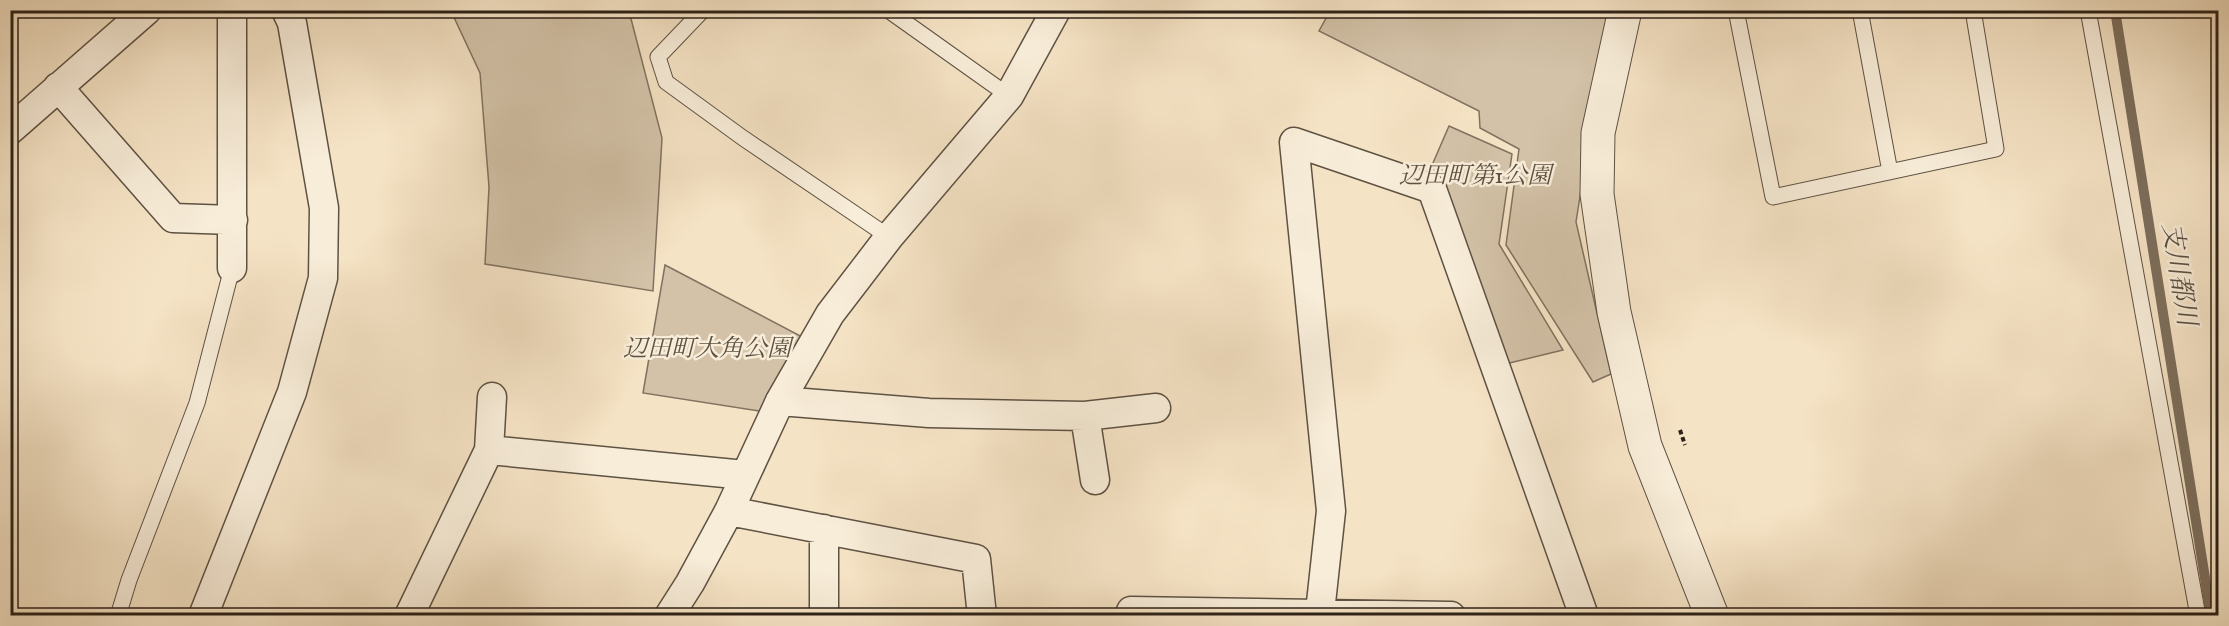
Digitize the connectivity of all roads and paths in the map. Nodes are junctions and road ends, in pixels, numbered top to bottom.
1 (147, 10) edge
2 (232, 10) edge
3 (286, 10) edge
4 (703, 10) edge
5 (888, 10) edge
6 (1056, 10) edge
7 (1625, 10) edge
8 (1736, 10) edge
9 (1860, 10) edge
10 (1973, 10) edge
11 (2088, 10) edge
12 (58, 87) junction
13 (1009, 96) junction
14 (10, 129) edge
15 (1890, 172) junction
16 (233, 220) junction
17 (889, 237) junction
18 (232, 268) joint
19 (492, 398) dead end
20 (780, 401) junction
21 (1156, 408) dead end
22 (1085, 416) junction
23 (1679, 427) dead end
24 (1687, 449) dead end
25 (489, 450) junction
26 (745, 475) junction
27 (1095, 480) dead end
28 (729, 512) junction
29 (824, 529) junction
30 (1320, 612) junction
31 (118, 615) edge
32 (203, 615) edge
33 (409, 615) edge
34 (669, 615) edge
35 (824, 615) edge
36 (982, 615) edge
37 (1132, 615) edge
38 (1451, 615) edge
39 (1584, 615) edge
40 (1712, 615) edge
41 (2198, 615) edge

1 - 12 street
2 - 16 street
3 - 32 street
4 - 17 lane
5 - 13 lane
6 - 13 street
7 - 40 street
8 - 15 lane
9 - 15 lane
10 - 15 lane
11 - 41 lane
12 - 14 street
12 - 16 street
13 - 17 street
16 - 18 street
17 - 20 street
18 - 31 lane
19 - 25 street
20 - 22 street
20 - 26 street
21 - 22 street
22 - 27 street
23 - 24 path
25 - 26 street
25 - 33 street
26 - 28 street
28 - 29 street
28 - 34 street
29 - 35 street
29 - 36 street
30 - 37 street
30 - 38 street
30 - 39 street

